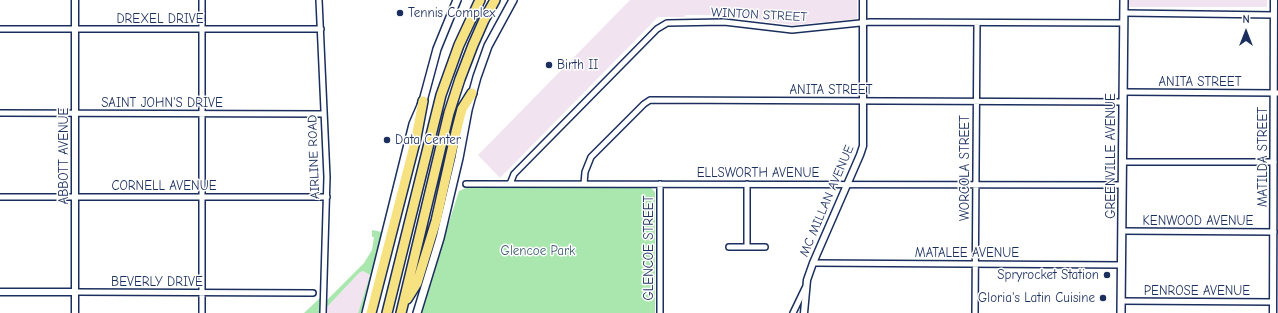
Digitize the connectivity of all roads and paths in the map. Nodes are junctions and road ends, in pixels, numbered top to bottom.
1 (75, 0) edge
2 (202, 0) edge
3 (319, 0) edge
4 (457, 0) edge
5 (480, 0) edge
6 (495, 0) edge
7 (513, 0) edge
8 (862, 0) edge
9 (1124, 0) edge
10 (1274, 0) edge
11 (1124, 13) junction
12 (1274, 15) junction
13 (977, 23) junction
14 (1124, 23) junction
15 (863, 24) junction
16 (0, 29) edge
17 (321, 29) junction
18 (75, 30) junction
19 (202, 30) junction
20 (1123, 92) junction
21 (1276, 93) edge
22 (472, 94) junction
23 (976, 100) junction
24 (423, 101) junction
25 (863, 102) junction
26 (1123, 102) junction
27 (0, 113) edge
28 (75, 113) junction
29 (202, 114) junction
30 (324, 114) junction
31 (1276, 154) edge
32 (1123, 162) junction
33 (1274, 162) junction
34 (466, 184) dead end
35 (510, 184) junction
36 (584, 184) junction
37 (660, 184) junction
38 (747, 184) junction
39 (848, 184) junction
40 (975, 184) junction
41 (1122, 185) junction
42 (0, 197) edge
43 (75, 197) junction
44 (202, 197) junction
45 (327, 197) junction
46 (1276, 219) edge
47 (1122, 231) junction
48 (1274, 232) junction
49 (729, 246) dead end
50 (747, 246) junction
51 (766, 247) dead end
52 (813, 263) junction
53 (975, 264) junction
54 (1122, 265) junction
55 (805, 288) junction
56 (1276, 290) edge
57 (0, 292) edge
58 (75, 292) junction
59 (202, 293) junction
60 (313, 293) dead end
61 (1121, 301) junction
62 (1273, 302) junction
63 (404, 303) junction
64 (75, 313) edge
65 (202, 313) edge
66 (323, 313) edge
67 (366, 313) edge
68 (371, 313) edge
69 (387, 313) edge
70 (401, 313) edge
71 (417, 313) edge
72 (660, 313) edge
73 (793, 313) edge
74 (804, 313) edge
75 (975, 313) edge
76 (1121, 313) edge
77 (1273, 313) edge

1 - 18 street, ABBOTT AVENUE
2 - 19 street
3 - 17 street, AIRLINE ROAD
4 - 24 main road
5 - 69 highway
6 - 63 highway
7 - 22 main road
8 - 15 street, MC MILLAN AVENUE
9 - 11 main road, GREENVILLE AVENUE
10 - 12 street, MATILDA STREET
11 - 12 street
11 - 14 main road, GREENVILLE AVENUE
12 - 21 street, MATILDA STREET
13 - 14 street, WINTON STREET
13 - 15 street, WINTON STREET
13 - 23 street, WORCOLA STREET
14 - 20 main road, GREENVILLE AVENUE
15 - 25 street, MC MILLAN AVENUE
15 - 35 street, WINTON STREET
16 - 18 street, DREXEL DRIVE
17 - 19 street, DREXEL DRIVE
17 - 30 street, AIRLINE ROAD
18 - 19 street, DREXEL DRIVE
18 - 28 street, ABBOTT AVENUE
19 - 29 street
20 - 21 street, ANITA STREET
20 - 26 main road, GREENVILLE AVENUE
21 - 31 street, MATILDA STREET
22 - 63 highway
22 - 71 main road
23 - 25 street, ANITA STREET
23 - 26 street, ANITA STREET
23 - 40 street, WORCOLA STREET
24 - 67 main road
24 - 68 highway
25 - 36 street, ANITA STREET
25 - 39 street, MC MILLAN AVENUE
26 - 32 main road, GREENVILLE AVENUE
27 - 28 street, SAINT JOHN'S DRIVE
28 - 29 street, SAINT JOHN'S DRIVE
28 - 43 street, ABBOTT AVENUE
29 - 30 street, SAINT JOHN'S DRIVE
29 - 44 street
30 - 45 street, AIRLINE ROAD
31 - 33 street, MATILDA STREET
32 - 33 street
32 - 41 main road, GREENVILLE AVENUE
33 - 46 street, MATILDA STREET
34 - 35 street, ELLSWORTH AVENUE
35 - 36 street, ELLSWORTH AVENUE
36 - 37 street, ELLSWORTH AVENUE
37 - 38 street, ELLSWORTH AVENUE
37 - 72 street, GLENCOE STREET
38 - 39 street, ELLSWORTH AVENUE
38 - 50 street
39 - 40 street, ELLSWORTH AVENUE
39 - 52 street, MC MILLAN AVENUE
40 - 41 street, ELLSWORTH AVENUE
40 - 53 street, WORCOLA STREET
41 - 47 main road, GREENVILLE AVENUE
42 - 43 street, CORNELL AVENUE
43 - 44 street, CORNELL AVENUE
43 - 58 street, ABBOTT AVENUE
44 - 45 street, CORNELL AVENUE
44 - 59 street
45 - 66 street, AIRLINE ROAD
46 - 48 street, MATILDA STREET
47 - 48 street, KENWOOD AVENUE
47 - 54 main road, GREENVILLE AVENUE
48 - 56 street, MATILDA STREET
49 - 50 street
50 - 51 street
52 - 53 street, MATALEE AVENUE
52 - 55 street, MC MILLAN AVENUE
53 - 54 street, MATALEE AVENUE
53 - 75 street, WORCOLA STREET
54 - 61 main road, GREENVILLE AVENUE
55 - 73 street
55 - 74 street, MC MILLAN AVENUE
56 - 62 street, MATILDA STREET
57 - 58 street, BEVERLY DRIVE
58 - 59 street, BEVERLY DRIVE
58 - 64 street, ABBOTT AVENUE
59 - 60 street, BEVERLY DRIVE
59 - 65 street
61 - 62 street, PENROSE AVENUE
61 - 76 main road, GREENVILLE AVENUE
62 - 77 street, MATILDA STREET
63 - 70 highway

